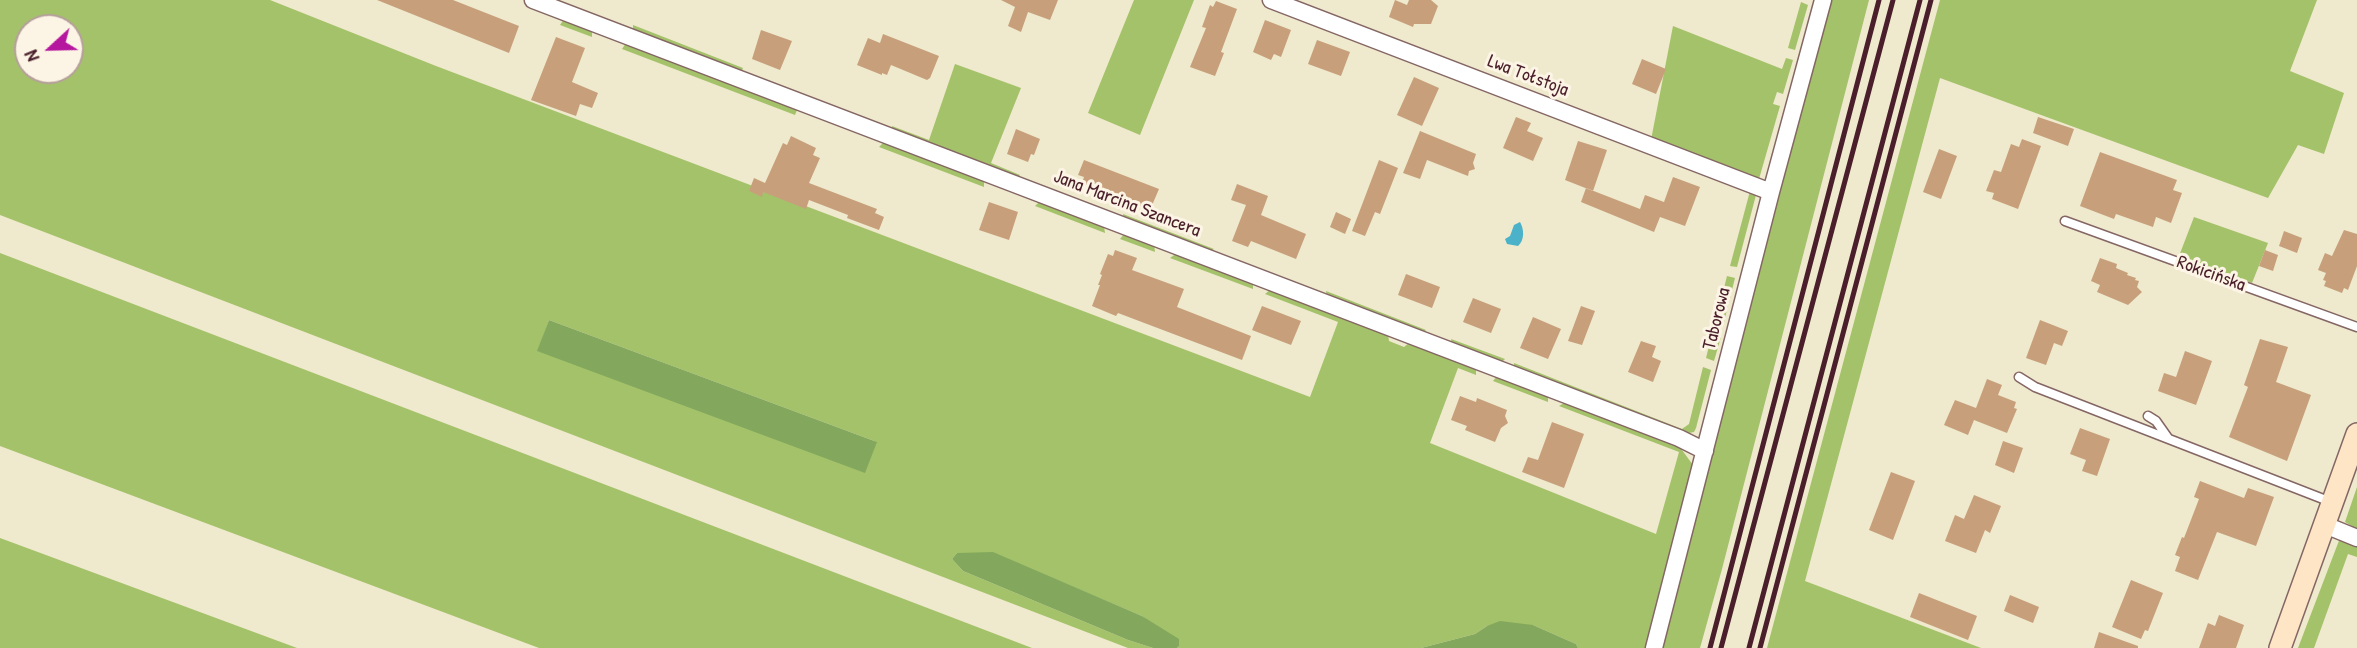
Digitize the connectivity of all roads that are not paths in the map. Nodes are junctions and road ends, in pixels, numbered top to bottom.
1 (533, 0) edge
2 (1271, 0) edge
3 (1823, 0) edge
4 (1771, 192) junction
5 (2065, 220) dead end
6 (2357, 327) edge
7 (2019, 377) dead end
8 (2148, 416) dead end
9 (2357, 434) edge
10 (2168, 438) junction
11 (1705, 451) junction
12 (2333, 503) junction
13 (2325, 525) junction
14 (2357, 538) edge
15 (1654, 648) edge
16 (2280, 648) edge

1 - 11 street, Jana Marcina Szancera
2 - 4 street, Lwa Tołstoja
3 - 4 street, Taborowa
4 - 11 street, Taborowa
5 - 6 lane, Rokicińska
7 - 10 lane
8 - 10 lane
9 - 12 main road
10 - 12 lane
11 - 15 street, Taborowa
12 - 13 main road
13 - 14 street
13 - 16 main road

